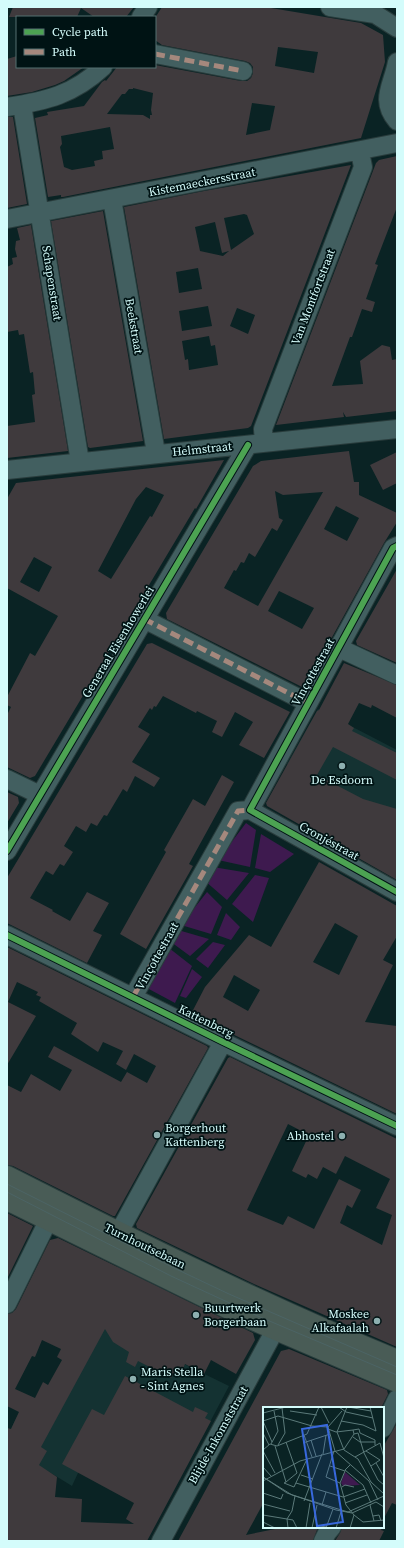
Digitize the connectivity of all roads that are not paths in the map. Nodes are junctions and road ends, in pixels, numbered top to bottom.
1 (148, 7) edge
2 (338, 8) edge
3 (142, 16) edge
4 (397, 28) edge
5 (156, 54) edge
6 (102, 68) edge
7 (396, 69) edge
8 (243, 71) dead end
9 (14, 106) edge
10 (397, 121) edge
11 (397, 144) edge
12 (360, 152) junction
13 (112, 199) junction
14 (40, 212) junction
15 (7, 219) edge
16 (397, 429) edge
17 (256, 444) junction
18 (156, 454) junction
19 (80, 462) junction
20 (7, 470) edge
21 (397, 546) edge
22 (144, 619) junction
23 (339, 648) junction
24 (397, 675) edge
25 (308, 703) junction
26 (7, 779) edge
27 (40, 796) junction
28 (250, 810) junction
29 (7, 851) edge
30 (397, 892) edge
31 (7, 935) edge
32 (133, 997) junction
33 (223, 1042) junction
34 (397, 1126) edge
35 (7, 1177) edge
36 (7, 1188) edge
37 (7, 1199) edge
38 (49, 1219) junction
39 (118, 1234) junction
40 (7, 1304) edge
41 (280, 1321) junction
42 (397, 1361) edge
43 (397, 1371) edge
44 (397, 1381) edge
45 (397, 1399) edge
46 (384, 1426) edge
47 (331, 1528) edge
48 (161, 1541) edge
49 (323, 1541) edge

1 - 3 street
2 - 4 street
5 - 8 street
6 - 9 street
7 - 10 street
9 - 14 street, Schapenstraat
11 - 12 street, Kistemaeckersstraat
12 - 13 street, Kistemaeckersstraat
12 - 17 street, Van Montfortstraat
13 - 14 street, Kistemaeckersstraat
13 - 18 street, Beekstraat
14 - 15 street, Kistemaeckersstraat
14 - 19 street, Schapenstraat
16 - 17 street, Helmstraat
17 - 18 street, Helmstraat
17 - 22 street, Generaal Eisenhowerlei
18 - 19 street, Helmstraat
19 - 20 street, Helmstraat
21 - 23 street, Vinçottestraat
22 - 25 street
22 - 27 street, Generaal Eisenhowerlei
23 - 24 street
23 - 25 street, Vinçottestraat
25 - 28 street, Vinçottestraat
26 - 27 street
27 - 29 street, Generaal Eisenhowerlei
28 - 30 street, Cronjéstraat
28 - 32 street, Vinçottestraat
31 - 32 street, Kattenberg
32 - 33 street, Kattenberg
33 - 34 street, Kattenberg
33 - 39 street
35 - 39 main road, Turnhoutsebaan
36 - 41 street
37 - 38 main road, Turnhoutsebaan
38 - 40 street
38 - 41 main road, Turnhoutsebaan
39 - 41 main road, Turnhoutsebaan
41 - 42 main road, Turnhoutsebaan
41 - 43 street
41 - 44 main road, Turnhoutsebaan
41 - 48 street, Blijde-Inkomststraat
45 - 46 street
47 - 49 street

